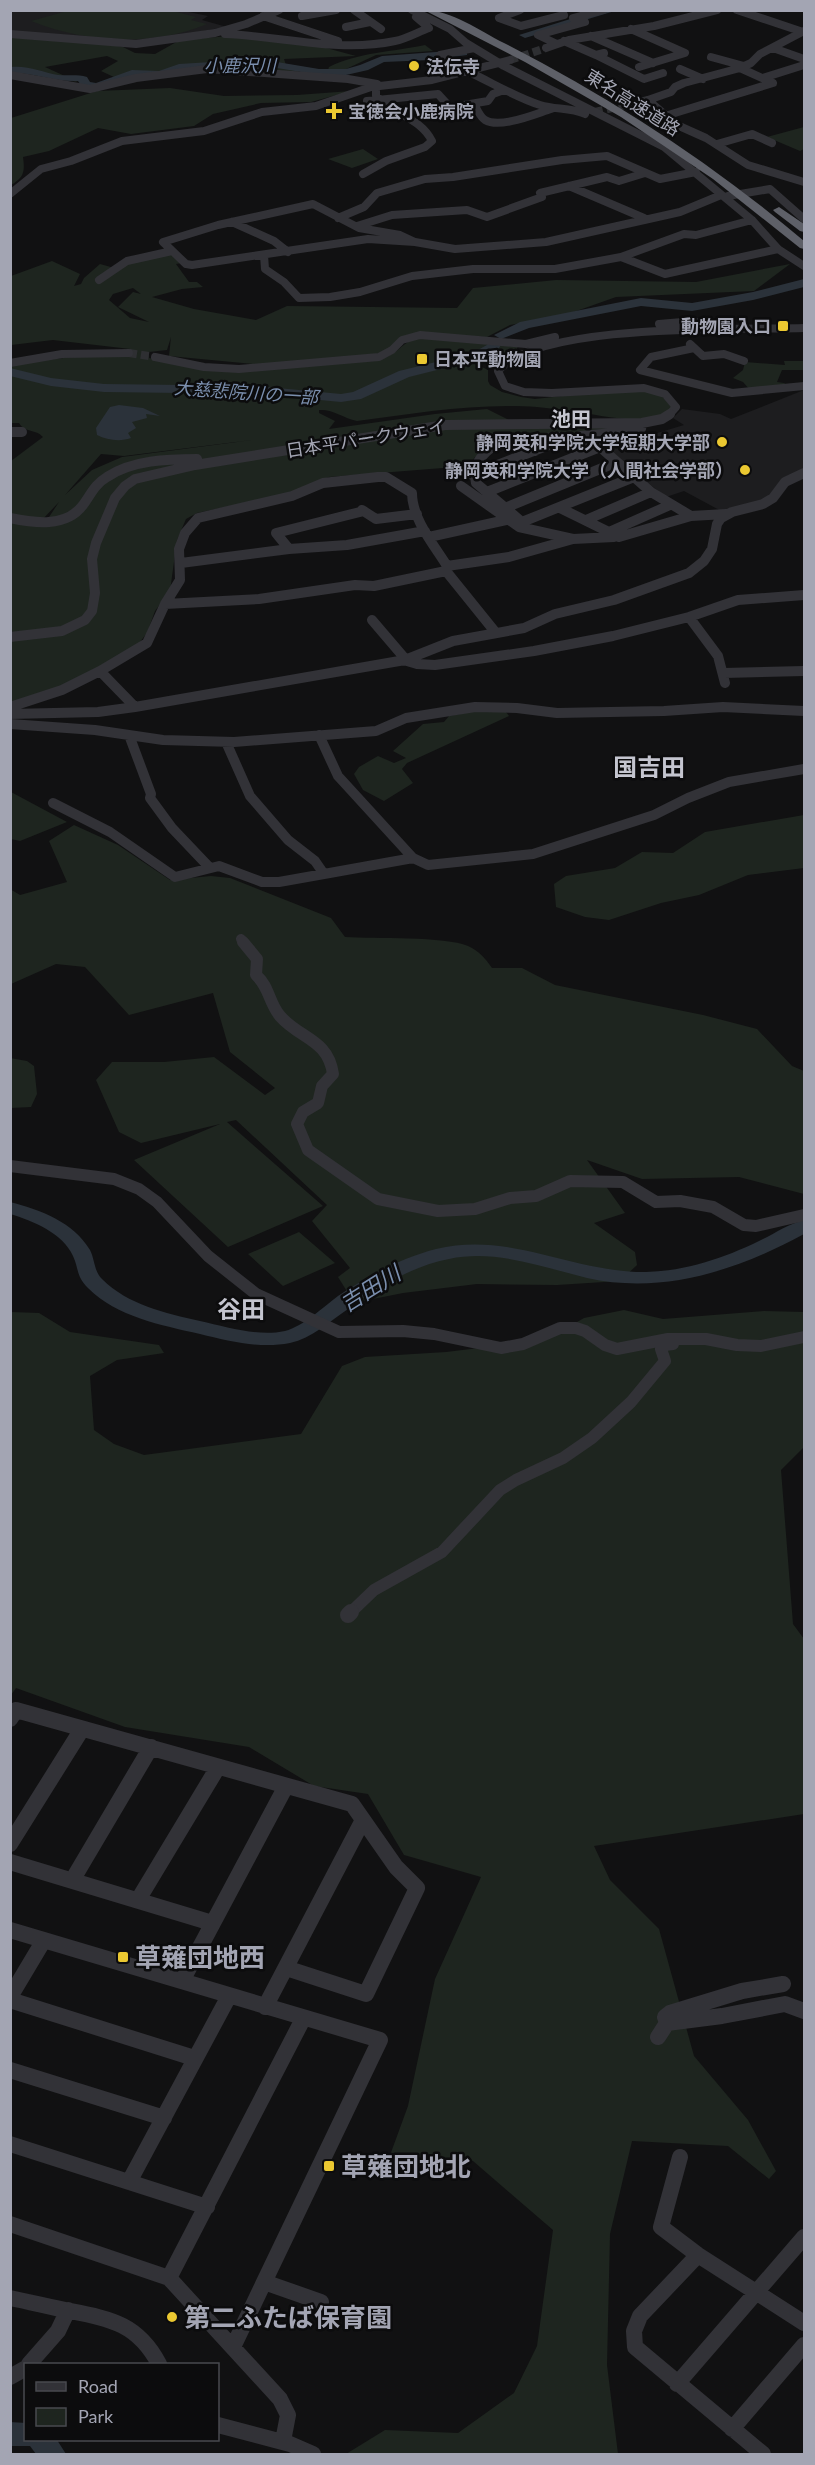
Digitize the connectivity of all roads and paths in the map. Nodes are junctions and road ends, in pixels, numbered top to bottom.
1 (279, 10) edge
2 (336, 10) edge
3 (354, 10) edge
4 (410, 10) edge
5 (444, 10) edge
6 (520, 10) edge
7 (551, 10) edge
8 (603, 10) edge
9 (717, 10) edge
10 (737, 10) edge
11 (431, 15) edge
12 (564, 15) junction
13 (263, 16) junction
14 (302, 16) dead end
15 (573, 18) junction
16 (369, 22) junction
17 (346, 27) dead end
18 (381, 28) dead end
19 (630, 29) junction
20 (804, 32) edge
21 (215, 33) junction
22 (10, 34) edge
23 (590, 36) junction
24 (561, 42) junction
25 (349, 45) junction
26 (546, 48) tunnel mouth
27 (619, 48) junction
28 (773, 48) junction
29 (478, 50) junction
30 (596, 55) junction
31 (711, 57) dead end
32 (804, 59) edge
33 (510, 60) tunnel mouth
34 (499, 62) junction
35 (653, 63) junction
36 (804, 65) edge
37 (639, 67) dead end
38 (742, 67) junction
39 (681, 69) dead end
40 (470, 70) junction
41 (663, 73) dead end
42 (10, 75) edge
43 (763, 78) junction
44 (703, 79) junction
45 (379, 85) junction
46 (504, 90) junction
47 (367, 101) dead end
48 (380, 101) junction
49 (474, 104) junction
50 (449, 106) junction
51 (552, 108) junction
52 (411, 114) dead end
53 (666, 116) junction
54 (637, 132) junction
55 (772, 143) dead end
56 (717, 144) junction
57 (804, 170) edge
58 (696, 172) junction
59 (645, 173) junction
60 (363, 174) dead end
61 (783, 175) junction
62 (804, 182) edge
63 (766, 184) dead end
64 (569, 186) junction
65 (10, 194) edge
66 (724, 196) junction
67 (771, 197) junction
68 (804, 208) edge
69 (793, 211) junction
70 (338, 218) junction
71 (645, 218) junction
72 (804, 219) edge
73 (752, 220) junction
74 (232, 222) junction
75 (357, 226) junction
76 (804, 230) edge
77 (415, 242) junction
78 (804, 246) edge
79 (778, 249) junction
80 (172, 251) junction
81 (288, 252) junction
82 (264, 255) junction
83 (621, 256) junction
84 (804, 266) edge
85 (99, 280) dead end
86 (643, 326) junction
87 (804, 328) edge
88 (713, 330) junction
89 (676, 331) junction
90 (694, 331) junction
91 (694, 348) junction
92 (129, 353) tunnel mouth
93 (155, 357) tunnel mouth
94 (744, 361) dead end
95 (10, 363) edge
96 (804, 386) edge
97 (642, 423) junction
98 (419, 428) junction
99 (10, 432) edge
100 (22, 432) dead end
101 (514, 441) junction
102 (600, 447) junction
103 (535, 451) junction
104 (204, 459) dead end
105 (617, 462) junction
106 (235, 463) dead end
107 (804, 473) edge
108 (472, 475) junction
109 (634, 477) junction
110 (461, 486) dead end
111 (487, 492) junction
112 (651, 492) junction
113 (670, 505) junction
114 (505, 508) junction
115 (560, 508) junction
116 (417, 514) junction
117 (726, 514) junction
118 (692, 516) junction
119 (10, 518) edge
120 (506, 520) junction
121 (586, 520) junction
122 (609, 532) junction
123 (427, 534) junction
124 (619, 537) junction
125 (573, 539) junction
126 (289, 549) junction
127 (181, 563) junction
128 (447, 569) junction
129 (801, 595) edge
130 (165, 604) junction
131 (804, 607) edge
132 (689, 617) junction
133 (371, 621) dead end
134 (496, 633) junction
135 (10, 637) edge
136 (405, 660) junction
137 (100, 671) junction
138 (804, 671) edge
139 (10, 707) edge
140 (135, 707) junction
141 (804, 711) edge
142 (10, 714) edge
143 (10, 724) edge
144 (129, 735) junction
145 (319, 735) junction
146 (226, 742) junction
147 (804, 770) edge
148 (53, 803) dead end
149 (412, 858) junction
150 (210, 868) junction
151 (324, 874) junction
152 (241, 939) dead end
153 (10, 1166) edge
154 (804, 1215) edge
155 (804, 1337) edge
156 (687, 1338) junction
157 (348, 1616) dead end
158 (10, 1719) edge
159 (82, 1729) junction
160 (151, 1747) junction
161 (218, 1767) junction
162 (286, 1786) junction
163 (363, 1820) junction
164 (10, 1844) edge
165 (10, 1862) edge
166 (73, 1879) junction
167 (138, 1900) junction
168 (212, 1923) junction
169 (10, 1930) edge
170 (44, 1940) junction
171 (286, 1968) junction
172 (182, 1981) junction
173 (783, 1984) dead end
174 (229, 1996) junction
175 (10, 1999) edge
176 (265, 2007) junction
177 (804, 2011) edge
178 (303, 2019) junction
179 (667, 2023) junction
180 (658, 2037) dead end
181 (195, 2058) junction
182 (10, 2070) edge
183 (164, 2118) junction
184 (10, 2144) edge
185 (680, 2157) dead end
186 (129, 2182) junction
187 (207, 2207) junction
188 (10, 2224) edge
189 (804, 2237) edge
190 (698, 2255) junction
191 (169, 2278) junction
192 (264, 2282) junction
193 (756, 2291) junction
194 (10, 2298) edge
195 (321, 2302) dead end
196 (68, 2310) junction
197 (804, 2323) edge
198 (804, 2345) edge
199 (234, 2347) junction
200 (30, 2363) edge
201 (159, 2363) edge
202 (24, 2369) edge
203 (10, 2377) edge
204 (677, 2384) junction
205 (219, 2425) edge
206 (732, 2429) junction
207 (283, 2442) junction
208 (313, 2454) edge
209 (763, 2454) edge

1 - 13 street
2 - 14 street
3 - 16 street
4 - 11 street
4 - 25 street
5 - 67 highway, 東名高速道路
6 - 12 street
7 - 12 street
8 - 15 street
9 - 19 street
10 - 20 street
11 - 29 street
11 - 78 highway, 東名高速道路
12 - 15 street
13 - 21 street
13 - 25 street
15 - 24 street
16 - 17 street
16 - 18 street
19 - 23 street
19 - 35 street
20 - 28 street
21 - 22 street
21 - 25 street
23 - 24 street
23 - 27 street
24 - 26 street
24 - 30 street
27 - 30 street
27 - 35 street
28 - 32 street
28 - 38 street
29 - 34 street
29 - 40 street
30 - 41 street
31 - 38 street
33 - 34 street
34 - 40 street
34 - 54 street
35 - 37 street
36 - 43 street
38 - 43 street
38 - 44 street
39 - 44 street
40 - 45 street
40 - 46 street
42 - 45 street
43 - 53 street
44 - 53 street
45 - 48 street
45 - 65 street
46 - 49 street
46 - 51 street
47 - 48 street
48 - 50 street
48 - 60 street
49 - 50 street
49 - 51 street
50 - 52 street
51 - 54 street
53 - 56 street
54 - 58 street
55 - 56 street
56 - 61 street
57 - 61 street
58 - 59 street
58 - 66 street
59 - 64 street
59 - 70 street
61 - 62 street
61 - 63 street
64 - 71 street
64 - 75 street
66 - 67 street
66 - 71 street
66 - 73 street
67 - 69 street
67 - 76 highway, 東名高速道路
68 - 69 street
69 - 72 street
70 - 74 street
70 - 75 street
71 - 77 street
73 - 79 street
73 - 83 street
74 - 80 street
74 - 81 street
75 - 77 street
77 - 81 street
79 - 83 street
79 - 84 street
80 - 82 street
80 - 85 street
81 - 82 street
82 - 83 street
86 - 88 street
86 - 90 street
86 - 93 street
87 - 88 street, 日本平パークウェイ
88 - 90 street, 日本平パークウェイ
89 - 90 street, 日本平パークウェイ
89 - 91 street
89 - 97 street, 日本平パークウェイ
91 - 94 street
91 - 96 street
92 - 95 street
97 - 98 street, 日本平パークウェイ
97 - 101 street
98 - 106 street
98 - 135 street, 日本平パークウェイ
99 - 100 street
101 - 103 street
101 - 108 street
102 - 103 street
102 - 105 street
102 - 111 street
103 - 108 street
104 - 119 street
105 - 109 street
105 - 114 street
107 - 117 street
108 - 111 street
109 - 112 street
109 - 115 street
110 - 120 street
111 - 114 street
112 - 113 street
112 - 121 street
113 - 118 street
113 - 122 street
114 - 115 street
115 - 121 street
116 - 123 street
116 - 126 street
116 - 127 street
117 - 118 street
117 - 134 street
118 - 124 street
120 - 123 street
120 - 125 street
121 - 122 street
122 - 124 street
123 - 126 street
123 - 128 street
124 - 125 street
125 - 128 street
126 - 127 street
127 - 130 street
128 - 130 street
128 - 134 street
129 - 131 street
129 - 132 street
130 - 137 street
132 - 136 street
132 - 138 street
133 - 136 street
134 - 136 street
136 - 140 street
137 - 139 street
137 - 140 street
140 - 142 street
141 - 145 street
143 - 144 street
144 - 146 street
144 - 150 street
145 - 146 street
145 - 149 street
146 - 151 street
147 - 149 street
148 - 150 street
149 - 151 street
150 - 151 street
152 - 154 street
153 - 156 street
155 - 156 street
156 - 157 street
158 - 159 street
159 - 160 street
159 - 164 street
160 - 161 street
160 - 166 street
161 - 162 street
161 - 167 street
162 - 163 street
162 - 168 street
163 - 171 street
163 - 171 street
165 - 166 street
166 - 167 street
167 - 168 street
168 - 172 street
169 - 170 street
170 - 172 street
170 - 175 street
171 - 176 street
172 - 174 street
173 - 179 street
174 - 176 street
174 - 181 street
175 - 181 street
176 - 178 street
177 - 179 street
178 - 187 street
178 - 192 street
179 - 180 street
181 - 183 street
182 - 183 street
183 - 186 street
184 - 186 street
185 - 190 street
186 - 187 street
187 - 191 street
188 - 191 street
189 - 193 street
190 - 193 street
190 - 204 street
191 - 199 street
192 - 195 street
192 - 199 street
193 - 197 street
193 - 204 street
194 - 196 street
196 - 200 street
196 - 201 street
198 - 206 street
199 - 207 street
202 - 203 street
204 - 206 street
205 - 207 street
206 - 209 street
207 - 208 street

